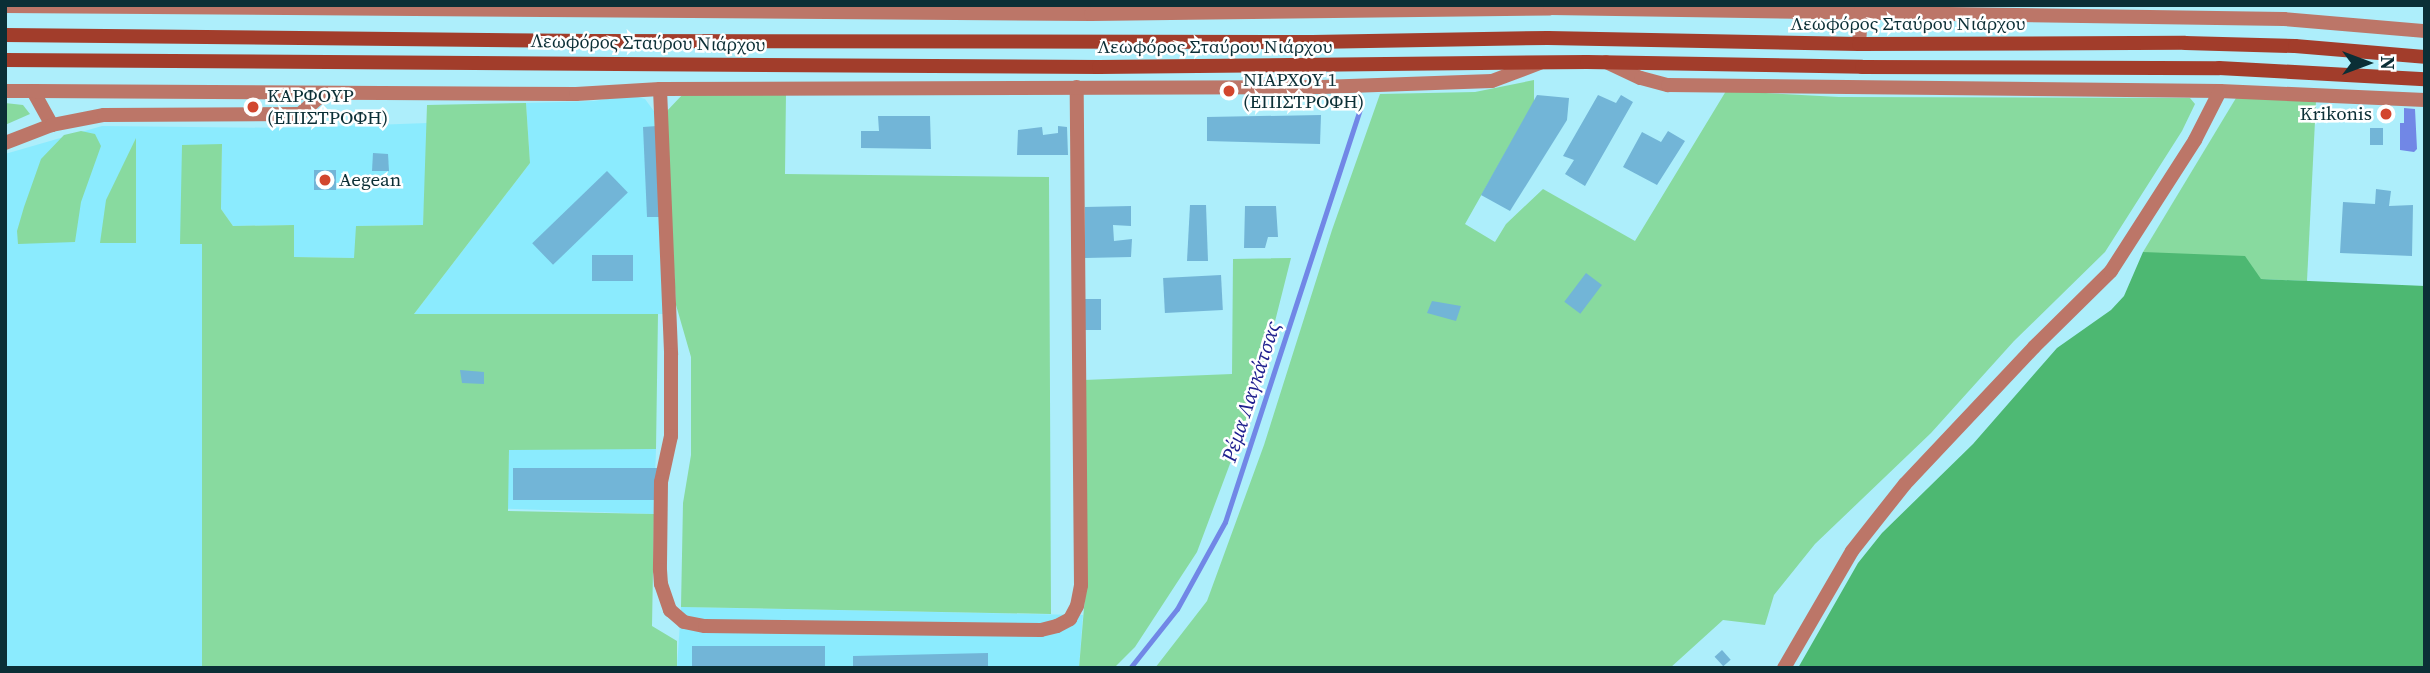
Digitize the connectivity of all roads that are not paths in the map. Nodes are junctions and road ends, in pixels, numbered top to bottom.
1 (5, 6) edge
2 (1551, 7) edge
3 (1679, 8) edge
4 (1862, 9) edge
5 (2425, 31) edge
6 (5, 35) edge
7 (1859, 44) junction
8 (2425, 57) edge
9 (5, 60) edge
10 (1544, 61) junction
11 (1605, 62) junction
12 (2425, 79) edge
13 (1077, 87) junction
14 (660, 89) junction
15 (5, 91) edge
16 (33, 91) junction
17 (2220, 92) junction
18 (324, 93) junction
19 (2425, 100) edge
20 (52, 125) junction
21 (5, 143) edge
22 (1784, 668) edge

1 - 2 street
2 - 3 street
3 - 4 street
4 - 5 street
4 - 7 street
6 - 7 main road, Λεωφόρος Σταύρου Νιάρχου
7 - 8 main road, Λεωφόρος Σταύρου Νιάρχου
9 - 10 main road, Λεωφόρος Σταύρου Νιάρχου
10 - 11 main road, Λεωφόρος Σταύρου Νιάρχου
10 - 13 street
11 - 12 main road, Λεωφόρος Σταύρου Νιάρχου
11 - 17 street
13 - 14 street
13 - 14 street
14 - 18 street
15 - 16 street
16 - 18 street
16 - 20 street
17 - 19 street
17 - 22 street
18 - 20 street
20 - 21 street

